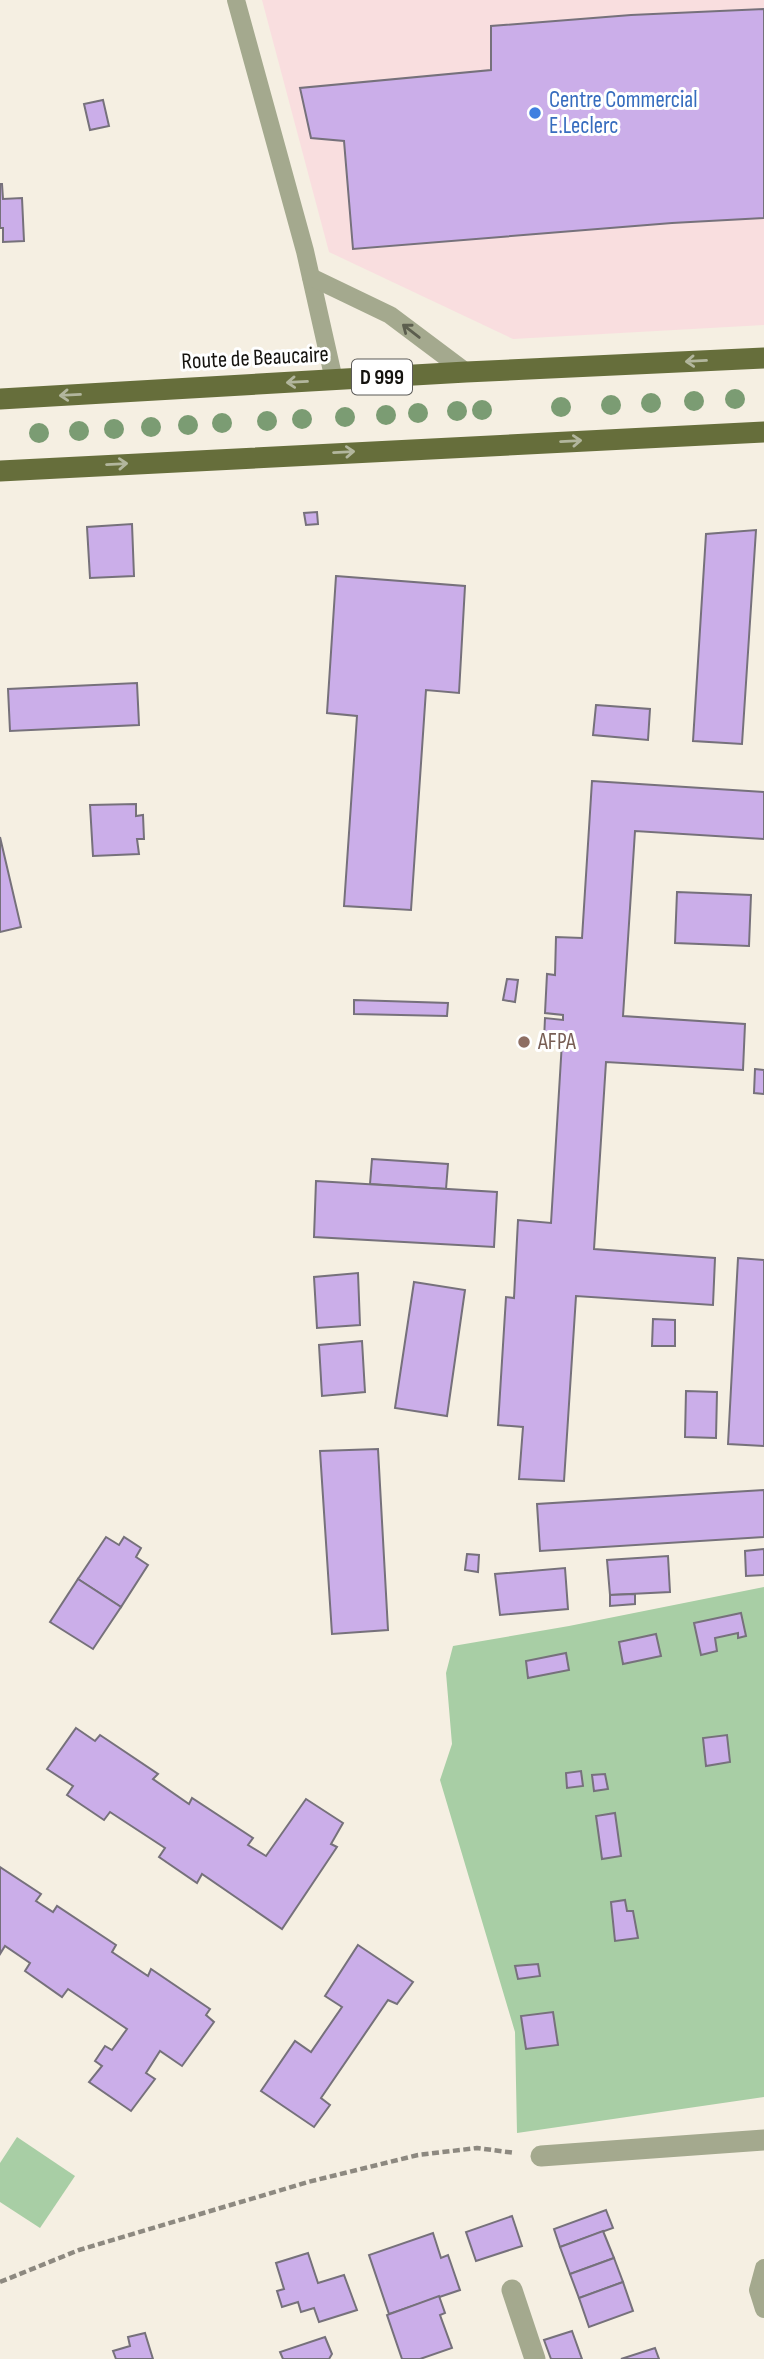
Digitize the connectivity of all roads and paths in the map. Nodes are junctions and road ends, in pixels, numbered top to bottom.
1 (236, 0) edge
2 (311, 276) junction
3 (764, 358) edge
4 (466, 372) junction
5 (334, 380) junction
6 (0, 399) edge
7 (764, 432) edge
8 (0, 471) edge
9 (764, 2140) edge
10 (541, 2155) joint
11 (764, 2268) edge
12 (0, 2282) edge
13 (512, 2290) dead end
14 (764, 2309) edge
15 (535, 2359) edge

1 - 2 lane
4 -> 2 lane
2 - 5 lane
3 -> 4 main road, Route de Beaucaire / D 999
4 - 5 main road, Route de Beaucaire / D 999
5 -> 6 main road, Route de Beaucaire / D 999
8 -> 7 main road
9 - 10 street
10 - 12 path
11 - 14 lane
13 - 15 street

